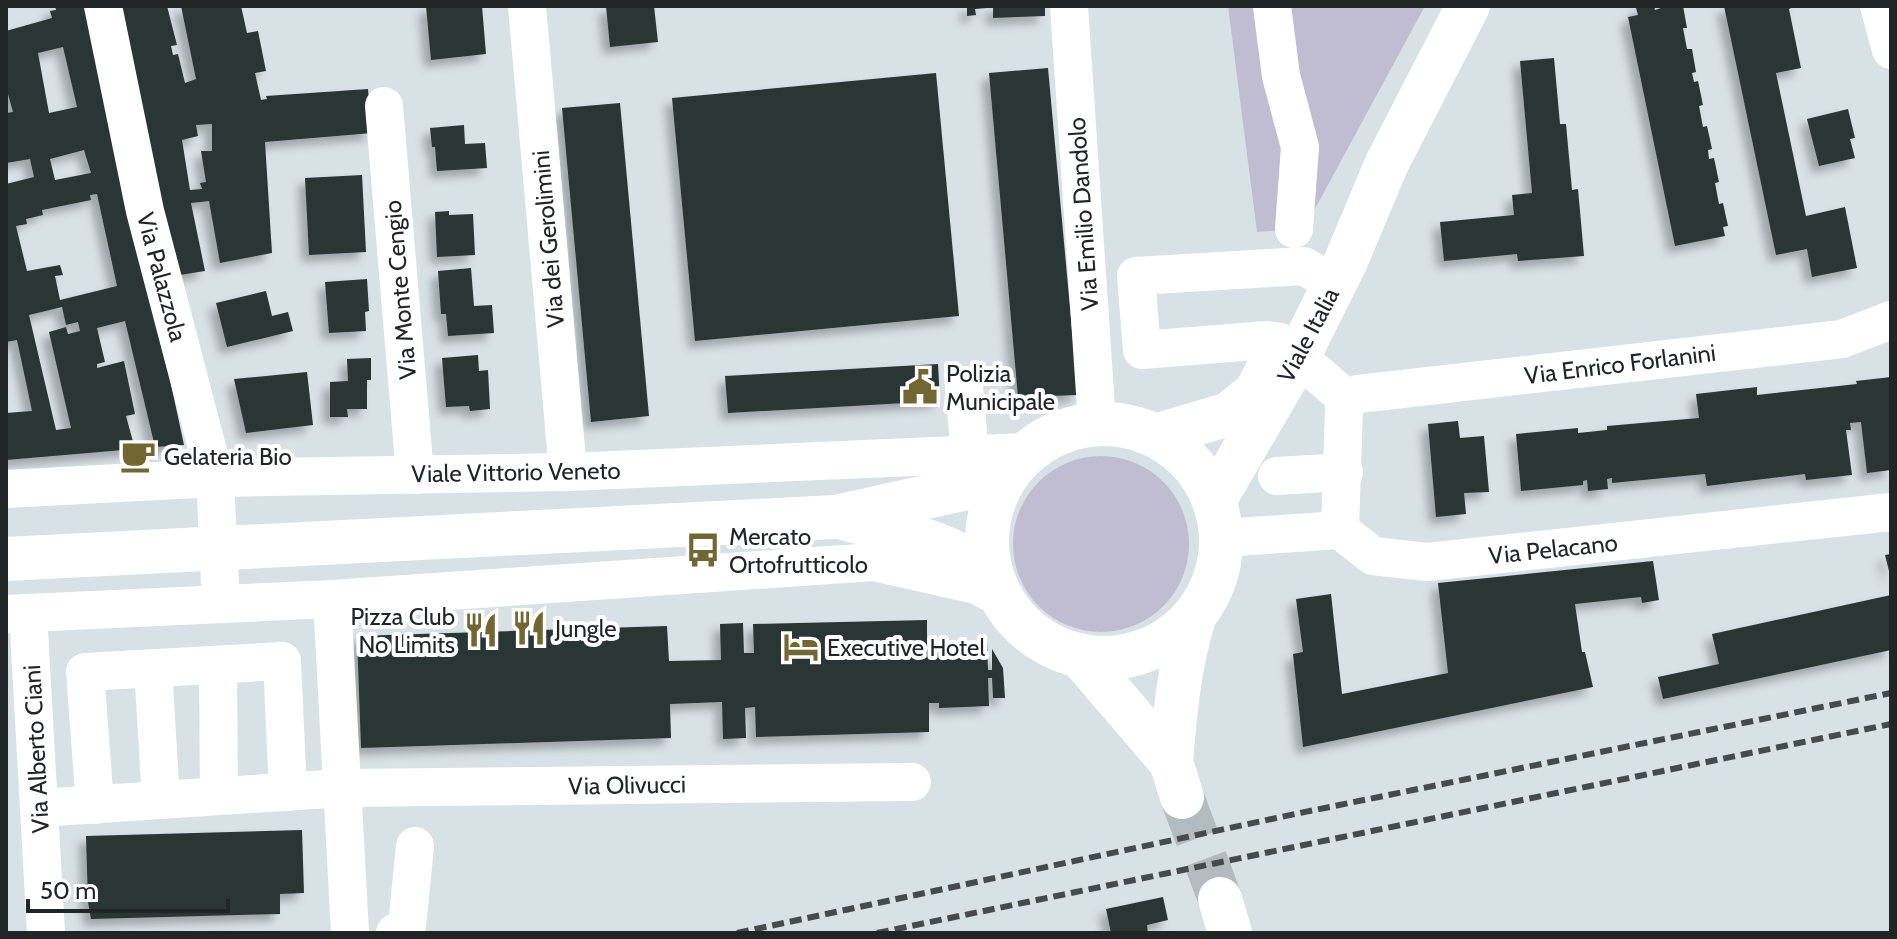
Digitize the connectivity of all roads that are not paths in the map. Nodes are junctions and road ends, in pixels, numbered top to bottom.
1 (103, 6) edge
2 (527, 6) edge
3 (1069, 6) edge
4 (1272, 6) edge
5 (1468, 6) edge
6 (1879, 6) edge
7 (1891, 49) edge
8 (384, 106) dead end
9 (1294, 229) dead end
10 (1325, 280) junction
11 (1891, 320) edge
12 (1289, 350) junction
13 (964, 387) dead end
14 (1348, 400) junction
15 (1097, 423) junction
16 (1158, 435) junction
17 (1000, 462) junction
18 (568, 472) junction
19 (1344, 472) junction
20 (415, 475) junction
21 (1277, 476) dead end
22 (215, 478) junction
23 (6, 489) edge
24 (1891, 512) edge
25 (836, 517) junction
26 (1219, 518) junction
27 (1340, 530) junction
28 (218, 548) junction
29 (6, 559) edge
30 (996, 586) junction
31 (332, 599) junction
32 (221, 604) junction
33 (17, 613) edge
34 (1194, 618) junction
35 (1080, 656) junction
36 (218, 665) junction
37 (153, 668) junction
38 (912, 782) dead end
39 (343, 788) junction
40 (288, 792) junction
41 (219, 796) junction
42 (161, 800) junction
43 (95, 805) junction
44 (39, 808) junction
45 (415, 846) dead end
46 (46, 933) edge
47 (350, 933) edge
48 (395, 933) edge

1 - 22 street, Via Palazzola
2 - 18 street, Via dei Gerolimini
3 - 15 street, Via Emilio Dandolo
4 - 9 street
5 - 10 main road, Viale Italia
6 - 7 street
8 - 20 street, Via Monte Cengio
10 - 12 main road, Viale Italia
10 - 12 street
11 - 14 street, Via Enrico Forlanini
12 - 14 street
12 - 16 main road, Viale Italia
12 - 26 main road, Viale Italia
13 - 17 street
14 - 19 street
15 - 16 main road
15 - 17 main road
16 - 26 main road
17 - 18 street, Viale Vittorio Veneto
17 - 25 main road
17 - 30 main road
18 - 20 street, Viale Vittorio Veneto
19 - 21 street
19 - 27 street
20 - 22 street, Viale Vittorio Veneto
22 - 23 street, Viale Vittorio Veneto
22 - 28 street, Via Palazzola
24 - 27 street, Via Pelacano
25 - 28 main road
25 - 30 main road
26 - 27 street
26 - 34 main road
28 - 29 main road
28 - 32 street, Via Palazzola
30 - 31 street
30 - 35 main road
31 - 32 street
31 - 39 street
32 - 33 street
33 - 44 street, Via Alberto Ciani
34 - 35 main road
34 - 35 main road
36 - 37 street
36 - 40 street
36 - 41 street
37 - 42 street
37 - 43 street
38 - 39 street, Via Olivucci
39 - 40 street, Via Olivucci
39 - 47 street
40 - 41 street, Via Olivucci
41 - 42 street, Via Olivucci
42 - 43 street, Via Olivucci
43 - 44 street, Via Olivucci
44 - 46 street, Via Alberto Ciani
45 - 48 street

